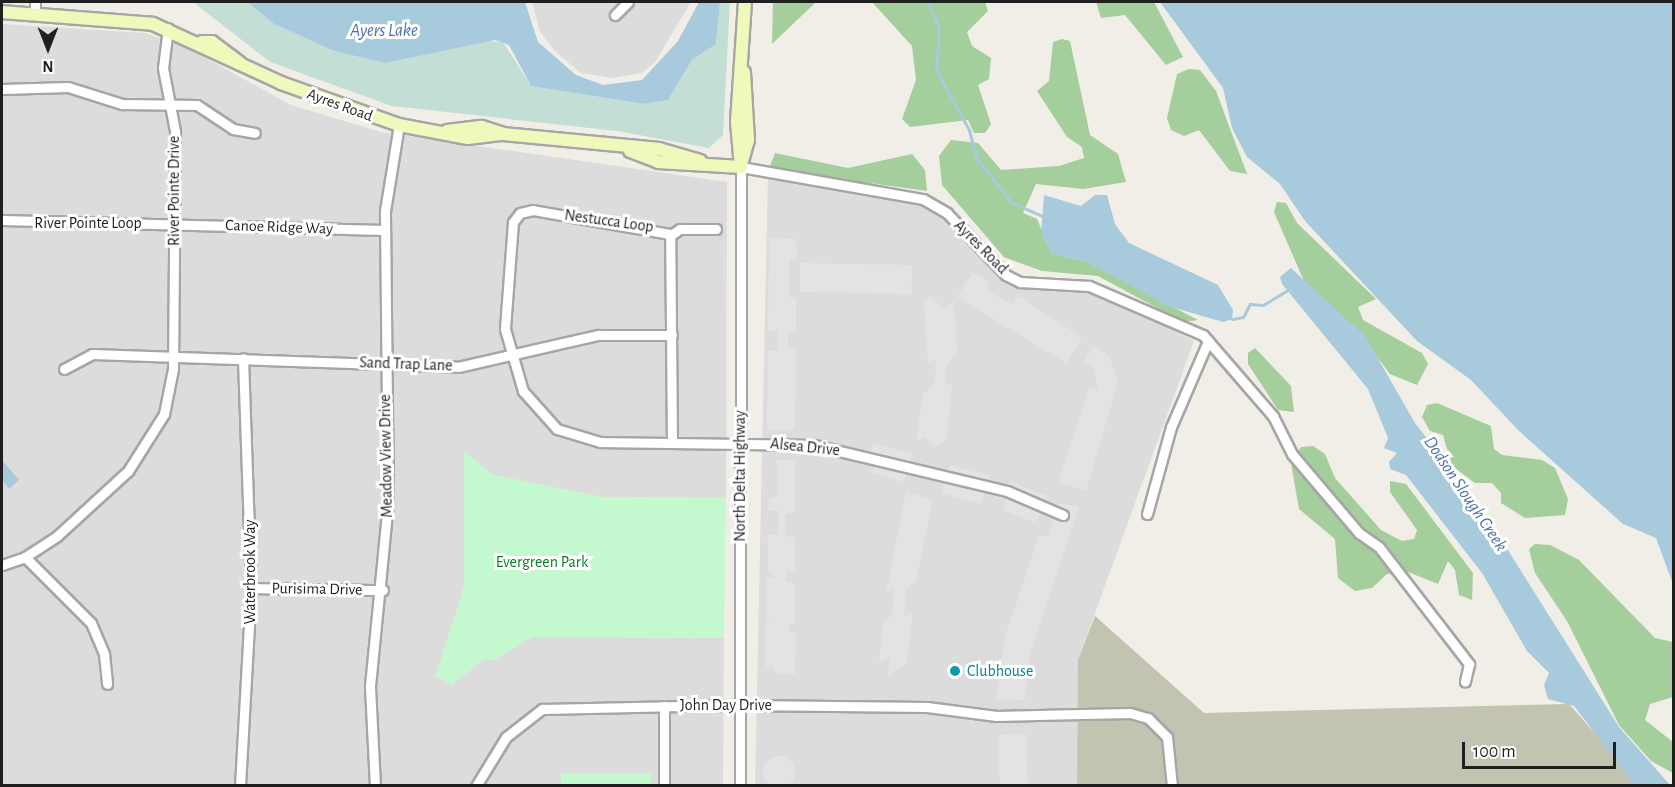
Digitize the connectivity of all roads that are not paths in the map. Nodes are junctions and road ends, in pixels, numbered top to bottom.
1 (628, 2) edge
2 (745, 2) edge
3 (35, 8) edge
4 (2, 12) edge
5 (615, 15) dead end
6 (168, 28) junction
7 (2, 89) edge
8 (171, 104) junction
9 (399, 125) junction
10 (255, 133) dead end
11 (741, 167) junction
12 (2, 220) edge
13 (174, 223) junction
14 (716, 229) dead end
15 (384, 230) junction
16 (671, 235) junction
17 (672, 335) junction
18 (1208, 340) junction
19 (173, 355) junction
20 (511, 355) junction
21 (243, 358) junction
22 (384, 364) junction
23 (64, 369) dead end
24 (672, 442) junction
25 (740, 443) junction
26 (1147, 514) dead end
27 (1063, 515) dead end
28 (25, 557) junction
29 (2, 565) edge
30 (251, 588) junction
31 (383, 590) junction
32 (1465, 682) dead end
33 (107, 684) dead end
34 (740, 705) junction
35 (664, 706) junction
36 (240, 786) edge
37 (375, 786) edge
38 (476, 786) edge
39 (664, 786) edge
40 (740, 786) edge
41 (1172, 786) edge

1 - 5 street
2 - 11 street, North Delta Highway
3 - 4 street, Ayres Road
3 - 6 street, Ayres Road
6 - 8 street, River Pointe Drive
6 - 9 street, Ayres Road
7 - 8 street
8 - 10 street
8 - 13 street, River Pointe Drive
9 - 11 street, Ayres Road
9 - 15 street, Meadow View Drive
11 - 18 street, Ayres Road
11 - 25 street, North Delta Highway
12 - 13 street, River Pointe Loop
13 - 15 street, Canoe Ridge Way
13 - 19 street, River Pointe Drive
14 - 16 street
15 - 22 street, Meadow View Drive
16 - 17 street, Nestucca Loop
16 - 20 street, Nestucca Loop
17 - 20 street, Sand Trap Lane
17 - 24 street, Nestucca Loop
18 - 26 street
18 - 32 street, Ayres Road
19 - 21 street, Sand Trap Lane
19 - 23 street
19 - 28 street, River Pointe Drive
20 - 22 street, Sand Trap Lane
20 - 24 street, Alsea Drive
21 - 22 street, Sand Trap Lane
21 - 30 street, Waterbrook Way
22 - 31 street, Meadow View Drive
24 - 25 street, Alsea Drive
25 - 27 street, Alsea Drive
25 - 34 street, North Delta Highway
28 - 29 street, River Pointe Drive
28 - 33 street
30 - 31 street, Purisima Drive
30 - 36 street, Waterbrook Way
31 - 37 street, Meadow View Drive
34 - 35 street, John Day Drive
34 - 40 street, North Delta Highway
34 - 41 street, John Day Drive
35 - 38 street, John Day Drive
35 - 39 street

